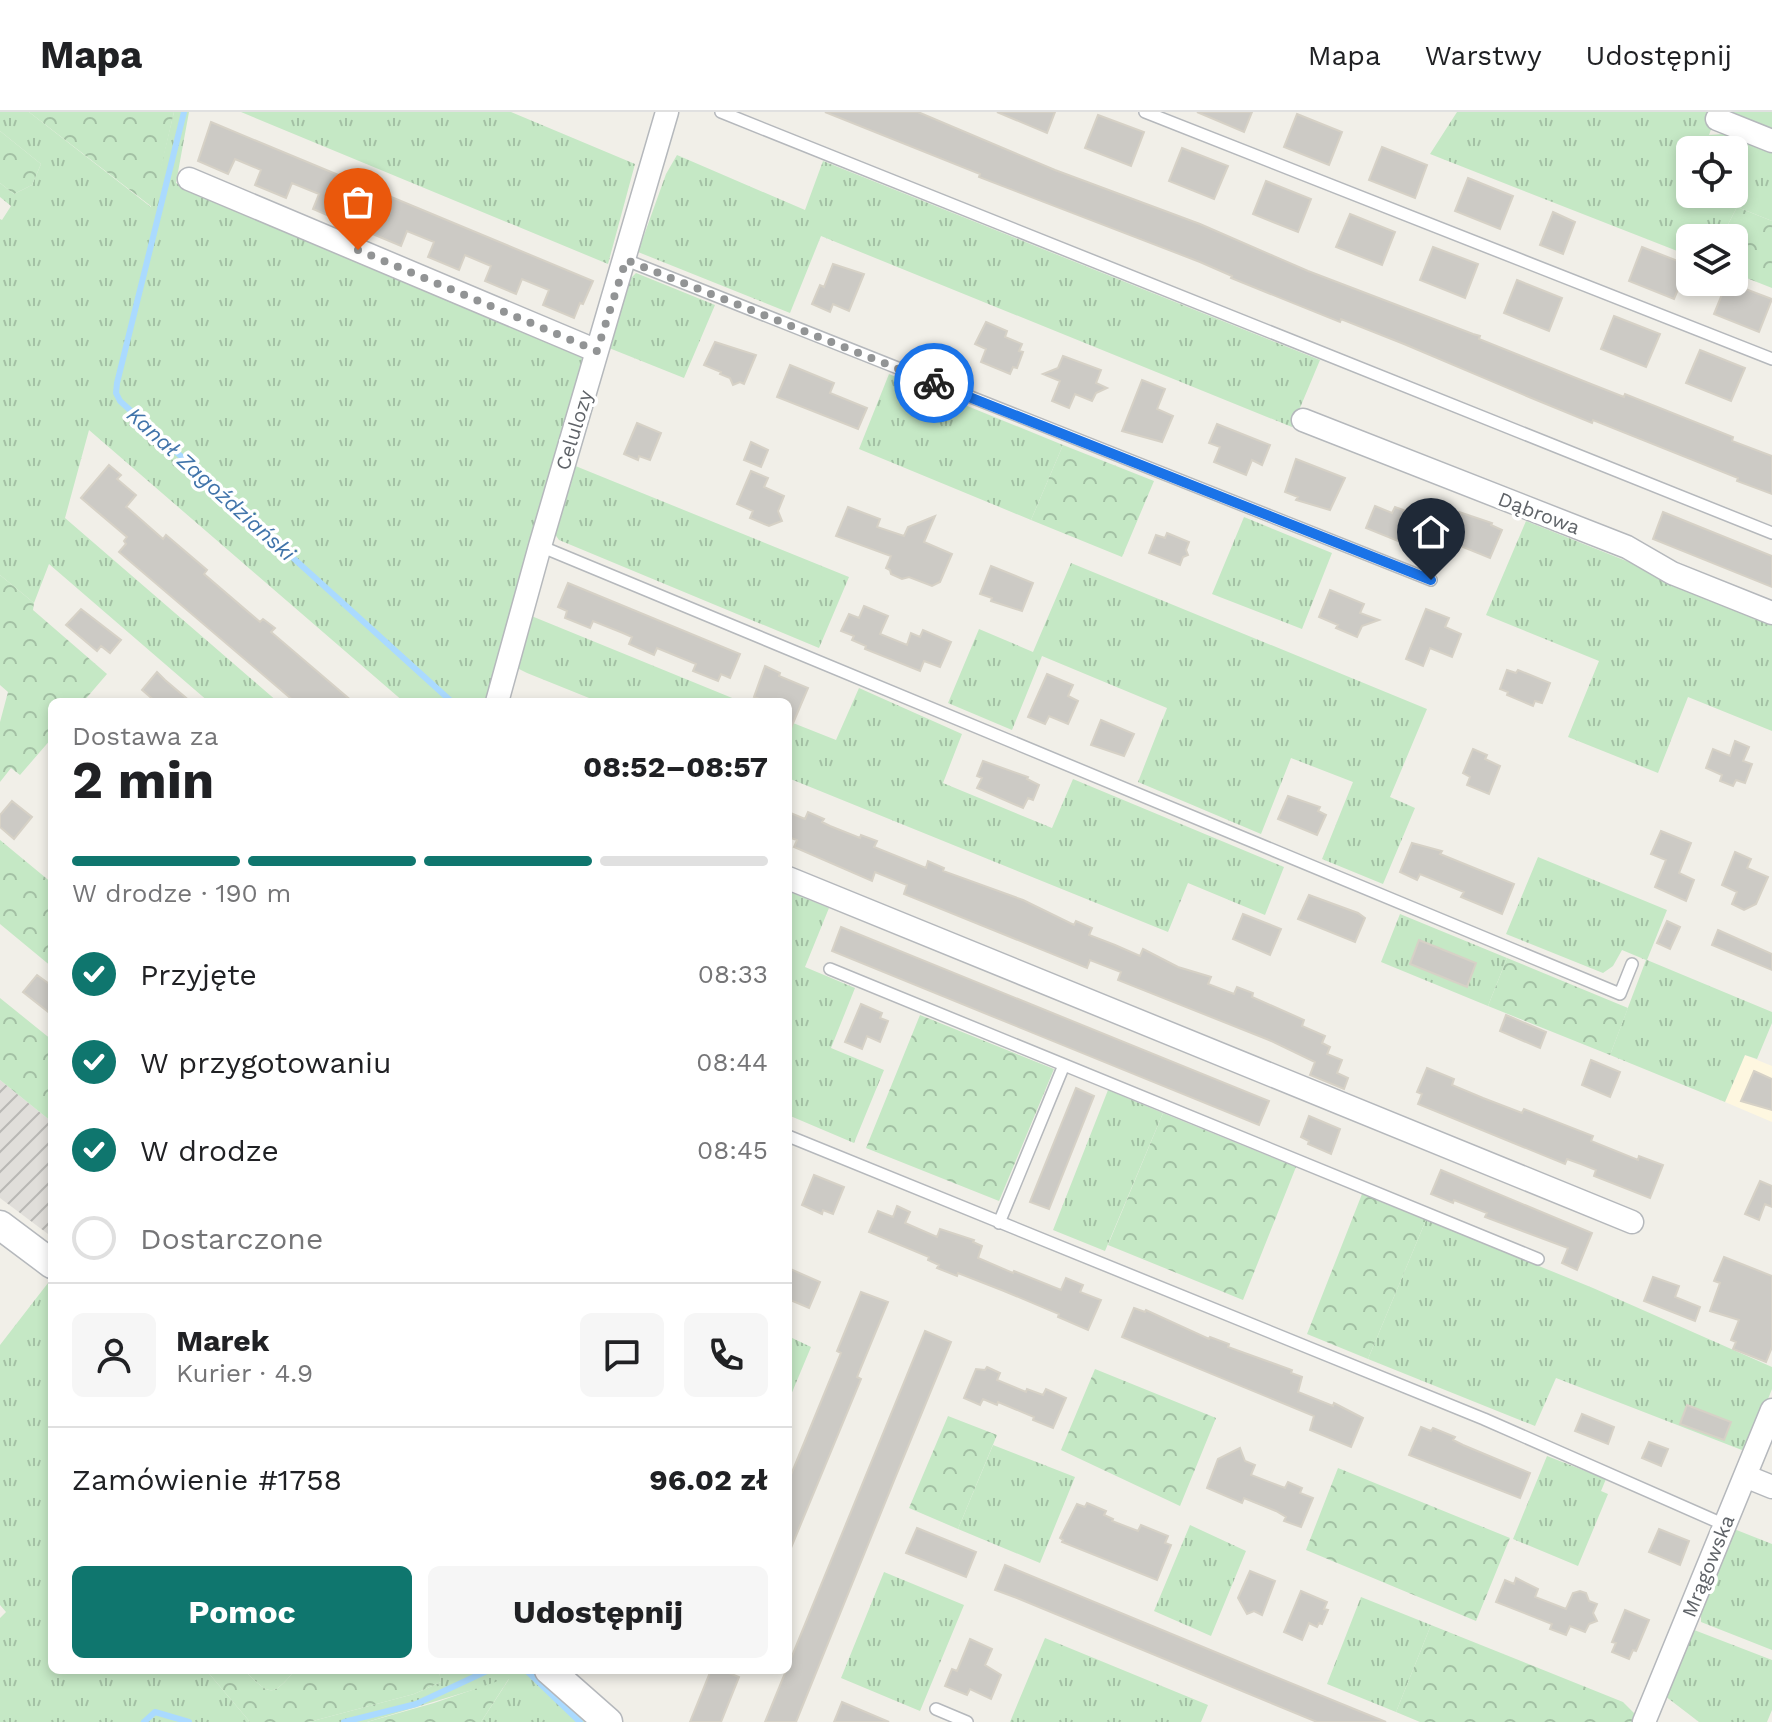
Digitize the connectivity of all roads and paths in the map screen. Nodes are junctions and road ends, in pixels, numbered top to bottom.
1 (667, 112) edge
2 (721, 112) edge
3 (1145, 112) edge
4 (1717, 119) dead end
5 (1772, 141) edge
6 (189, 179) dead end
7 (626, 260) junction
8 (597, 351) junction
9 (1772, 359) edge
10 (1303, 420) dead end
11 (1772, 533) edge
12 (540, 546) junction
13 (1431, 580) dead end
14 (1772, 613) edge
15 (498, 698) edge
16 (792, 880) edge
17 (1632, 964) dead end
18 (830, 969) dead end
19 (1064, 1065) junction
20 (792, 1138) edge
21 (1632, 1222) dead end
22 (999, 1223) junction
23 (0, 1225) edge
24 (1538, 1259) dead end
25 (48, 1261) edge
26 (1772, 1410) edge
27 (1745, 1476) junction
28 (1772, 1487) edge
29 (1725, 1525) junction
30 (554, 1674) edge
31 (936, 1709) dead end
32 (608, 1722) edge
33 (967, 1722) edge
34 (1644, 1722) edge

1 - 7 street, Celulozy
2 - 11 lane
3 - 9 lane
4 - 5 street
6 - 8 street
7 - 8 street, Celulozy
7 - 13 lane
8 - 12 street, Celulozy
10 - 14 street, Dąbrowa
12 - 15 street, Celulozy
12 - 17 lane
16 - 21 street
18 - 19 lane
19 - 22 lane
19 - 24 lane
20 - 22 lane
22 - 29 lane
23 - 25 street
26 - 27 street, Mrągowska
27 - 28 street
27 - 29 street, Mrągowska
29 - 34 street, Mrągowska
30 - 32 street
31 - 33 lane

